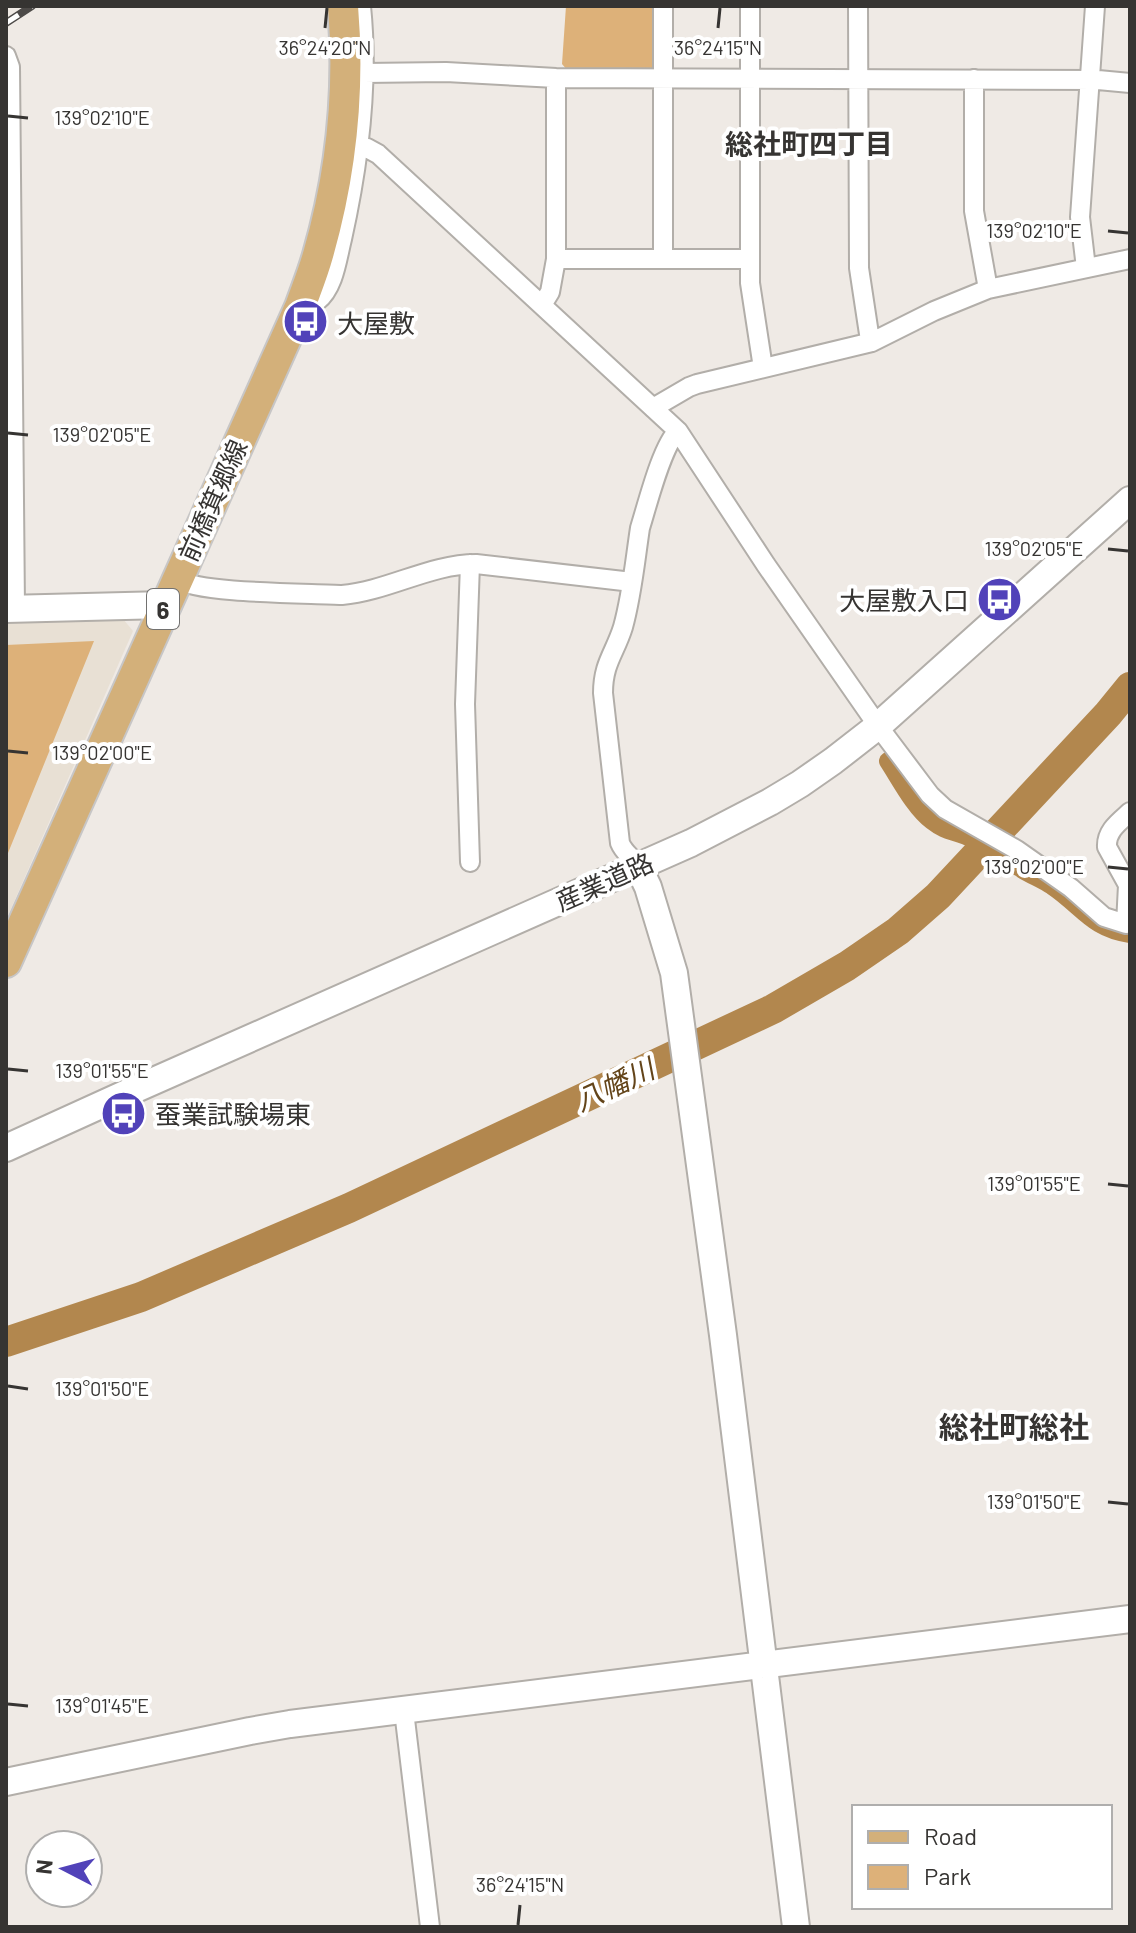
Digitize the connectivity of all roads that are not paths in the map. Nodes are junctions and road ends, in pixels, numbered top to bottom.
1 (663, 6) edge
2 (750, 6) edge
3 (858, 6) edge
4 (1095, 6) edge
5 (349, 10) edge
6 (6, 56) edge
7 (364, 73) junction
8 (556, 78) junction
9 (663, 78) junction
10 (750, 79) junction
11 (859, 79) junction
12 (974, 79) junction
13 (1089, 80) junction
14 (1130, 83) edge
15 (359, 147) junction
16 (556, 259) junction
17 (663, 259) junction
18 (750, 259) junction
19 (1130, 259) edge
20 (1086, 268) junction
21 (988, 289) junction
22 (542, 305) junction
23 (300, 307) junction
24 (872, 342) junction
25 (763, 368) junction
26 (653, 408) junction
27 (678, 431) junction
28 (1130, 500) edge
29 (470, 564) junction
30 (632, 582) junction
31 (171, 592) junction
32 (11, 608) edge
33 (878, 726) junction
34 (1130, 812) edge
35 (470, 862) dead end
36 (638, 866) junction
37 (1129, 890) edge
38 (6, 962) edge
39 (6, 1148) edge
40 (1130, 1619) edge
41 (764, 1664) junction
42 (404, 1711) junction
43 (6, 1782) edge
44 (430, 1927) edge
45 (796, 1927) edge

1 - 9 street
2 - 10 street
3 - 11 street
4 - 13 street
5 - 7 street
5 - 23 main road, 前橋箕郷線 / 6
6 - 32 street
7 - 8 street
7 - 15 street
8 - 9 street
8 - 16 street
9 - 10 street
9 - 17 street
10 - 11 street
10 - 18 street
11 - 12 street
11 - 24 street
12 - 13 street
12 - 21 street
13 - 14 street
13 - 20 street
15 - 22 street
15 - 23 street
16 - 17 street
16 - 22 street
17 - 18 street
18 - 25 street
19 - 20 street
20 - 21 street
21 - 24 street
22 - 26 street
23 - 31 main road, 前橋箕郷線 / 6
24 - 25 street
25 - 26 street
26 - 27 street
27 - 30 street
27 - 33 street
28 - 33 street, 産業道路
29 - 30 street
29 - 31 street
29 - 35 street
30 - 36 street
31 - 32 street
31 - 38 main road, 前橋箕郷線 / 6
33 - 36 street, 産業道路
33 - 37 street
34 - 37 street
36 - 39 street, 産業道路
36 - 41 street
40 - 41 street
41 - 42 street
41 - 45 street
42 - 43 street
42 - 44 street

